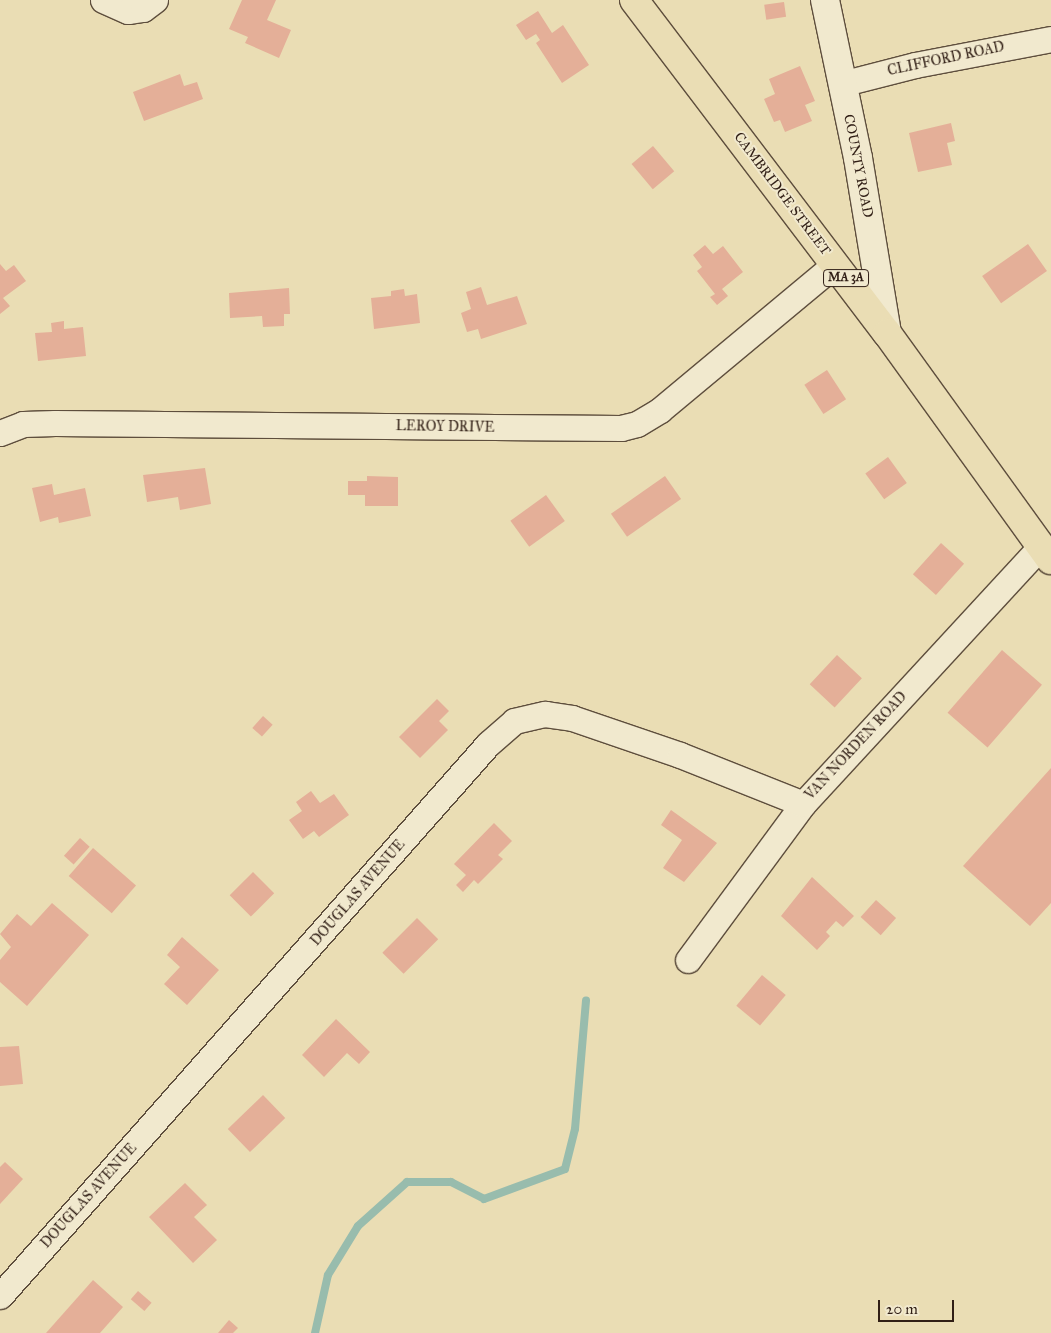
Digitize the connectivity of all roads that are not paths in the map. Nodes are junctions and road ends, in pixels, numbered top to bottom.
1 (103, 0) edge
2 (155, 0) edge
3 (634, 0) edge
4 (825, 0) edge
5 (1051, 39) edge
6 (842, 84) junction
7 (835, 264) junction
8 (887, 332) junction
9 (2, 428) edge
10 (1046, 553) edge
11 (803, 804) junction
12 (688, 960) dead end
13 (0, 1296) edge

1 - 2 street
3 - 7 main road, CAMBRIDGE STREET / MA 3A
4 - 6 street, COUNTY ROAD
5 - 6 street, CLIFFORD ROAD
6 - 8 street, COUNTY ROAD
7 - 8 main road, CAMBRIDGE STREET / MA 3A
7 - 9 street, LEROY DRIVE
8 - 10 main road, CAMBRIDGE STREET / MA 3A
10 - 11 street, VAN NORDEN ROAD
11 - 12 street, VAN NORDEN ROAD
11 - 13 street, DOUGLAS AVENUE

